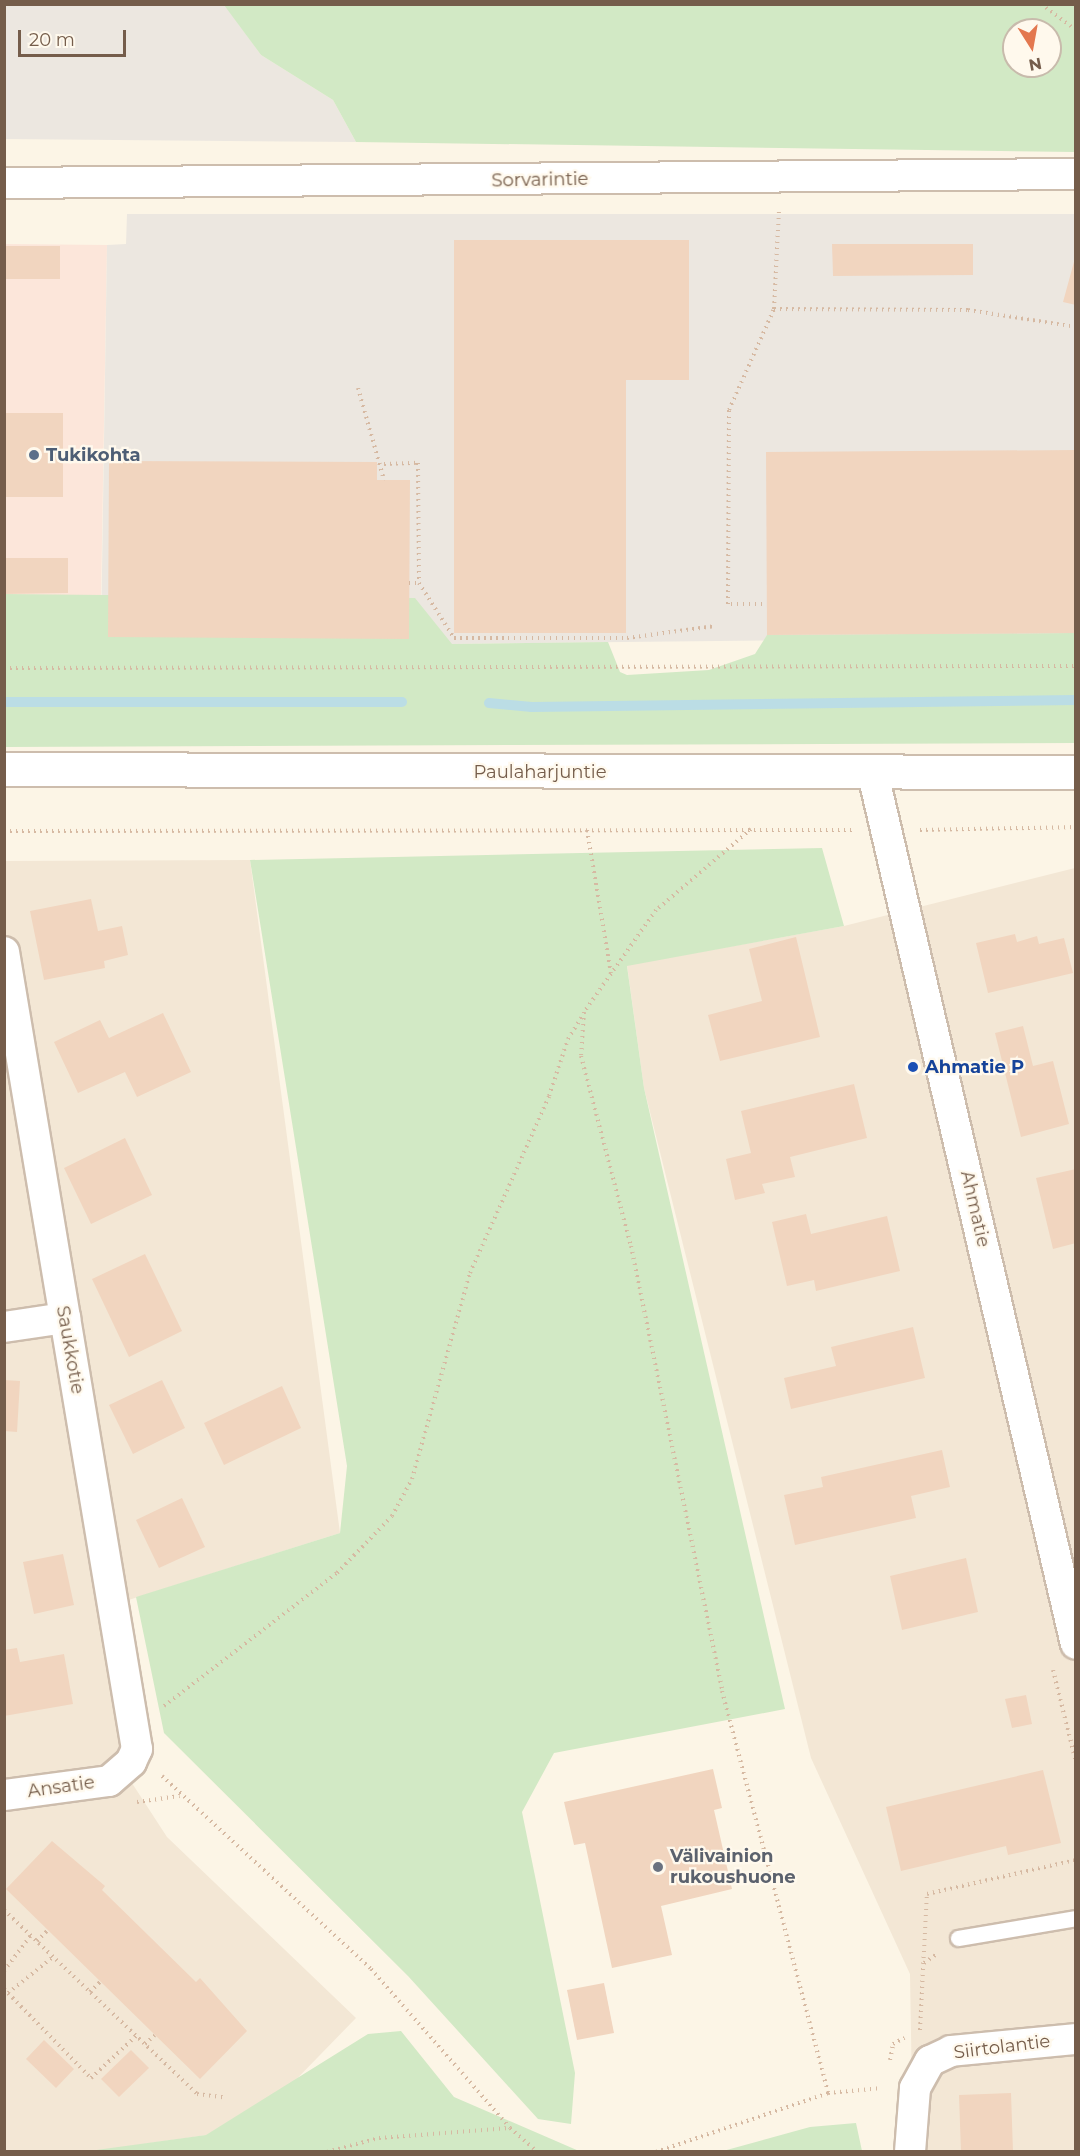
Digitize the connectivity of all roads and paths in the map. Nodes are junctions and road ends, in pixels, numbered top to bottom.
1 (1041, 4) edge
2 (1076, 30) edge
3 (1076, 174) edge
4 (778, 177) junction
5 (4, 183) edge
6 (774, 309) junction
7 (1076, 327) edge
8 (358, 388) dead end
9 (384, 464) junction
10 (384, 480) dead end
11 (409, 583) dead end
12 (419, 583) junction
13 (762, 604) dead end
14 (715, 626) dead end
15 (1076, 666) edge
16 (4, 668) edge
17 (4, 769) edge
18 (1076, 772) edge
19 (873, 774) junction
20 (1076, 827) edge
21 (587, 829) junction
22 (751, 829) junction
23 (4, 831) edge
24 (888, 832) junction
25 (4, 952) edge
26 (611, 974) junction
27 (584, 1014) junction
28 (65, 1318) junction
29 (4, 1327) edge
30 (1076, 1644) edge
31 (135, 1735) junction
32 (4, 1795) edge
33 (4, 1910) edge
34 (1076, 1918) edge
35 (48, 1930) dead end
36 (31, 1935) junction
37 (958, 1938) dead end
38 (37, 1941) junction
39 (53, 1957) junction
40 (4, 1971) edge
41 (101, 1981) dead end
42 (6, 1991) edge
43 (90, 1992) junction
44 (155, 2035) dead end
45 (136, 2036) junction
46 (1076, 2039) edge
47 (145, 2044) junction
48 (915, 2088) junction
49 (828, 2093) junction
50 (223, 2097) dead end
51 (510, 2128) junction
52 (327, 2151) edge
53 (538, 2151) edge
54 (656, 2151) edge
55 (910, 2151) edge

1 - 2 path
3 - 4 street, Sorvarintie
4 - 5 street, Sorvarintie
4 - 6 path
6 - 7 path
6 - 13 path
8 - 9 path
9 - 10 path
9 - 12 path
11 - 12 path
12 - 14 path
15 - 16 path
17 - 19 street, Paulaharjuntie
18 - 19 street, Paulaharjuntie
19 - 24 street, Ahmatie
20 - 24 path
21 - 22 path
21 - 23 path
21 - 26 path
22 - 24 path
22 - 26 path
24 - 30 street, Ahmatie
25 - 28 street, Saukkotie
26 - 27 path
27 - 31 path
27 - 49 path
28 - 29 street
28 - 31 street, Saukkotie
31 - 32 street, Ansatie
31 - 51 path
33 - 36 path
34 - 37 lane
35 - 38 path
36 - 38 path
36 - 40 path
38 - 39 path
39 - 42 path
39 - 43 path
41 - 43 path
42 - 45 path
43 - 45 path
44 - 47 path
45 - 47 path
46 - 48 street, Siirtolantie
47 - 50 path
48 - 49 path
48 - 55 street
49 - 54 path
51 - 52 path
51 - 53 path

